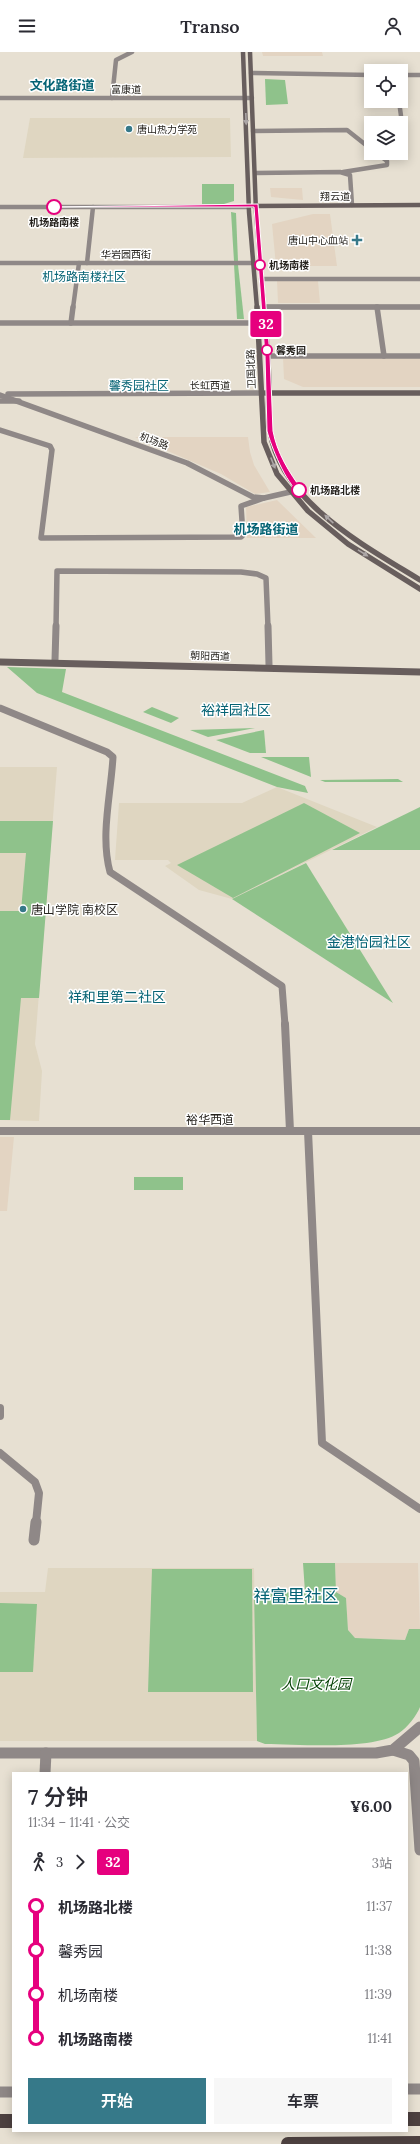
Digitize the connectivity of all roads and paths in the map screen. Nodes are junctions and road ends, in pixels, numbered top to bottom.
1 (132, 52) edge
2 (243, 52) edge
3 (250, 52) edge
4 (251, 73) junction
5 (364, 75) edge
6 (408, 75) edge
7 (420, 75) edge
8 (0, 98) edge
9 (112, 98) junction
10 (246, 98) junction
11 (252, 98) junction
12 (400, 108) edge
13 (401, 116) dead end
14 (253, 130) junction
15 (364, 143) edge
16 (386, 160) edge
17 (340, 172) junction
18 (256, 173) junction
19 (352, 205) junction
20 (0, 207) edge
21 (93, 207) junction
22 (249, 207) junction
23 (256, 207) junction
24 (420, 207) edge
25 (0, 263) edge
26 (79, 263) junction
27 (87, 263) junction
28 (252, 263) junction
29 (261, 279) junction
30 (420, 279) edge
31 (264, 307) junction
32 (377, 307) junction
33 (420, 307) edge
34 (0, 323) edge
35 (72, 323) junction
36 (258, 323) junction
37 (268, 356) junction
38 (384, 356) junction
39 (420, 356) edge
40 (420, 393) edge
41 (0, 394) edge
42 (261, 396) junction
43 (269, 396) junction
44 (12, 398) junction
45 (420, 398) edge
46 (0, 400) edge
47 (19, 401) junction
48 (0, 430) edge
49 (299, 490) junction
50 (291, 493) junction
51 (264, 498) junction
52 (420, 580) edge
53 (420, 588) edge
54 (55, 660) junction
55 (0, 661) edge
56 (269, 665) junction
57 (420, 669) edge
58 (420, 672) edge
59 (0, 708) edge
60 (0, 1131) edge
61 (290, 1131) junction
62 (308, 1131) junction
63 (420, 1131) edge
64 (0, 1408) edge
65 (0, 1416) edge
66 (0, 1453) edge
67 (420, 1509) edge
68 (34, 1540) dead end
69 (420, 1727) edge
70 (393, 1750) junction
71 (0, 1753) edge
72 (46, 1753) junction
73 (417, 1758) edge
74 (45, 1772) edge
75 (420, 1850) edge
76 (420, 2089) edge
77 (408, 2090) edge
78 (0, 2092) edge
79 (12, 2092) edge
80 (408, 2119) edge
81 (420, 2119) edge
82 (12, 2120) edge
83 (0, 2121) edge
84 (420, 2143) edge
85 (288, 2144) edge

1 - 9 street
2 - 10 main road, 卫国北路
3 - 4 main road, 卫国北路
4 - 5 street
4 - 11 main road, 卫国北路
6 - 7 street
8 - 9 street, 富康道
9 - 10 street, 富康道
10 - 11 street, 富康道
10 -> 22 main road, 卫国北路
11 - 14 main road, 卫国北路
12 - 13 street
14 - 15 street
14 - 18 main road, 卫国北路
16 - 17 street
17 - 18 street
17 - 19 street
18 - 23 main road, 卫国北路
19 - 23 main road, 翔云道
19 - 24 main road, 翔云道
20 - 21 street, 翔云道
21 - 22 street, 翔云道
21 - 27 street
22 - 23 main road, 翔云道
22 - 28 main road, 卫国北路
23 - 24 main road, 翔云道
23 - 29 main road, 卫国北路
25 - 26 street, 华岩园西街
26 - 27 street, 华岩园西街
26 - 35 street
27 - 28 street, 华岩园西街
28 - 36 main road, 卫国北路
29 - 30 street
29 - 31 main road, 卫国北路
31 - 32 street
31 - 37 main road, 卫国北路
32 - 33 street
32 - 38 street
34 - 35 street
35 - 36 street
36 - 42 main road, 卫国北路
37 - 38 street
37 - 43 main road, 卫国北路
38 - 39 street
40 - 43 main road, 长虹西道
41 - 42 street, 长虹西道
41 - 44 street, 机场路
42 - 43 main road, 长虹西道
42 - 44 street, 长虹西道
42 -> 50 main road, 卫国北路
43 - 45 main road, 长虹西道
43 - 49 main road, 卫国北路
44 - 46 street, 长虹西道
44 - 47 street, 机场路
46 - 47 street
47 - 51 street, 机场路
48 - 51 street
49 - 50 street, 机场路
52 -> 49 main road, 卫国北路
50 - 51 street, 机场路
50 -> 53 main road, 卫国北路
54 - 55 main road, 朝阳西道
54 - 56 main road, 朝阳西道
54 - 56 street
55 - 58 main road, 朝阳西道
56 - 57 main road, 朝阳西道
59 - 61 street
60 - 61 street, 裕华西道
61 - 62 street, 裕华西道
62 - 63 street, 裕华西道
62 - 67 street
64 - 65 street
66 - 68 street
69 - 70 street
70 - 72 street
70 - 73 street
71 - 72 street
72 - 74 street
73 - 75 street
76 - 77 street
78 - 79 street
80 - 81 main road
82 - 83 main road
84 - 85 main road

